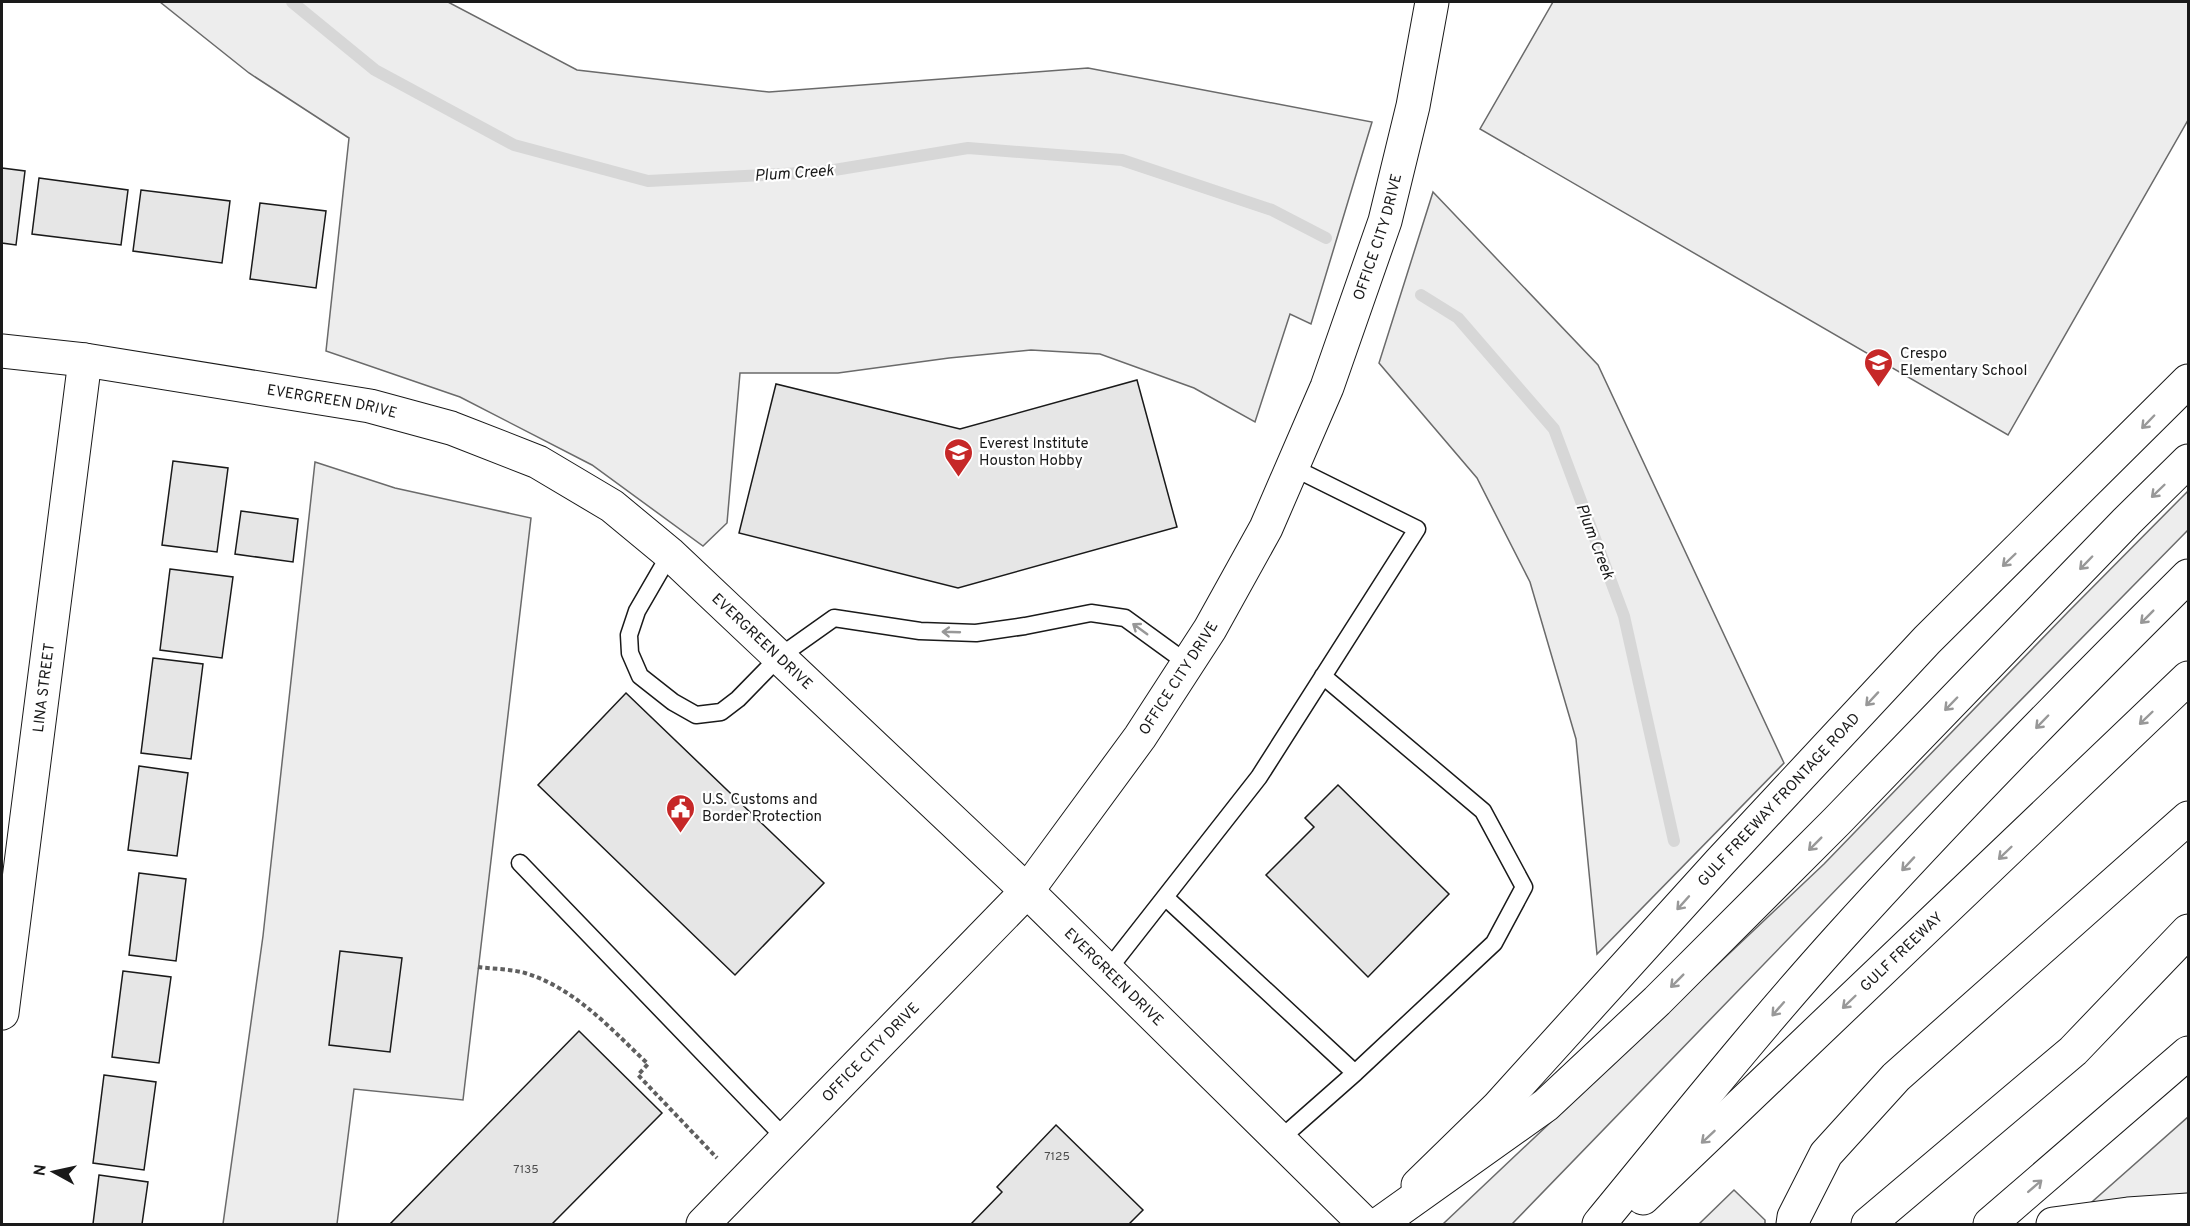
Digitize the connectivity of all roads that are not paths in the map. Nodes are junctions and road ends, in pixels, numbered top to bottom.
1 (1432, 2) edge
2 (2, 351) edge
3 (85, 360) junction
4 (2188, 381) edge
5 (2188, 461) edge
6 (1292, 467) junction
7 (670, 554) junction
8 (2188, 576) edge
9 (779, 657) junction
10 (1187, 663) junction
11 (1323, 676) junction
12 (2188, 678) edge
13 (2188, 818) edge
14 (520, 863) dead end
15 (1027, 891) junction
16 (1165, 897) junction
17 (2188, 931) edge
18 (2188, 946) edge
19 (1107, 970) junction
20 (2, 1013) edge
21 (2073, 1052) junction
22 (2188, 1053) edge
23 (1355, 1073) junction
24 (786, 1139) junction
25 (1279, 1140) junction
26 (2188, 1210) edge
27 (1874, 1220) edge
28 (703, 1224) edge
29 (1365, 1224) edge
30 (1378, 1224) edge
31 (1599, 1224) edge
32 (1615, 1224) edge
33 (1793, 1224) edge
34 (1990, 1224) edge
35 (2054, 1224) edge

1 - 6 main road, OFFICE CITY DRIVE
2 - 3 main road, EVERGREEN DRIVE
3 - 7 main road, EVERGREEN DRIVE
3 - 20 main road, LINA STREET
4 -> 30 main road, GULF FREEWAY FRONTAGE ROAD
5 -> 30 main road
6 - 10 main road, OFFICE CITY DRIVE
6 - 11 lane
7 - 9 main road, EVERGREEN DRIVE
7 - 9 lane
8 -> 31 main road
10 -> 9 lane
9 - 15 main road, EVERGREEN DRIVE
10 - 15 main road, OFFICE CITY DRIVE
11 - 16 lane
11 - 23 lane
12 -> 32 main road, GULF FREEWAY
13 - 33 main road
14 - 24 lane
15 - 19 main road, EVERGREEN DRIVE
15 - 24 main road, OFFICE CITY DRIVE
16 - 19 lane
16 - 23 lane
17 - 21 main road
18 - 21 main road
19 - 25 main road, EVERGREEN DRIVE
21 - 27 main road
34 -> 22 main road
23 - 25 lane
24 - 28 main road, OFFICE CITY DRIVE
25 - 29 main road, EVERGREEN DRIVE
26 - 35 main road

